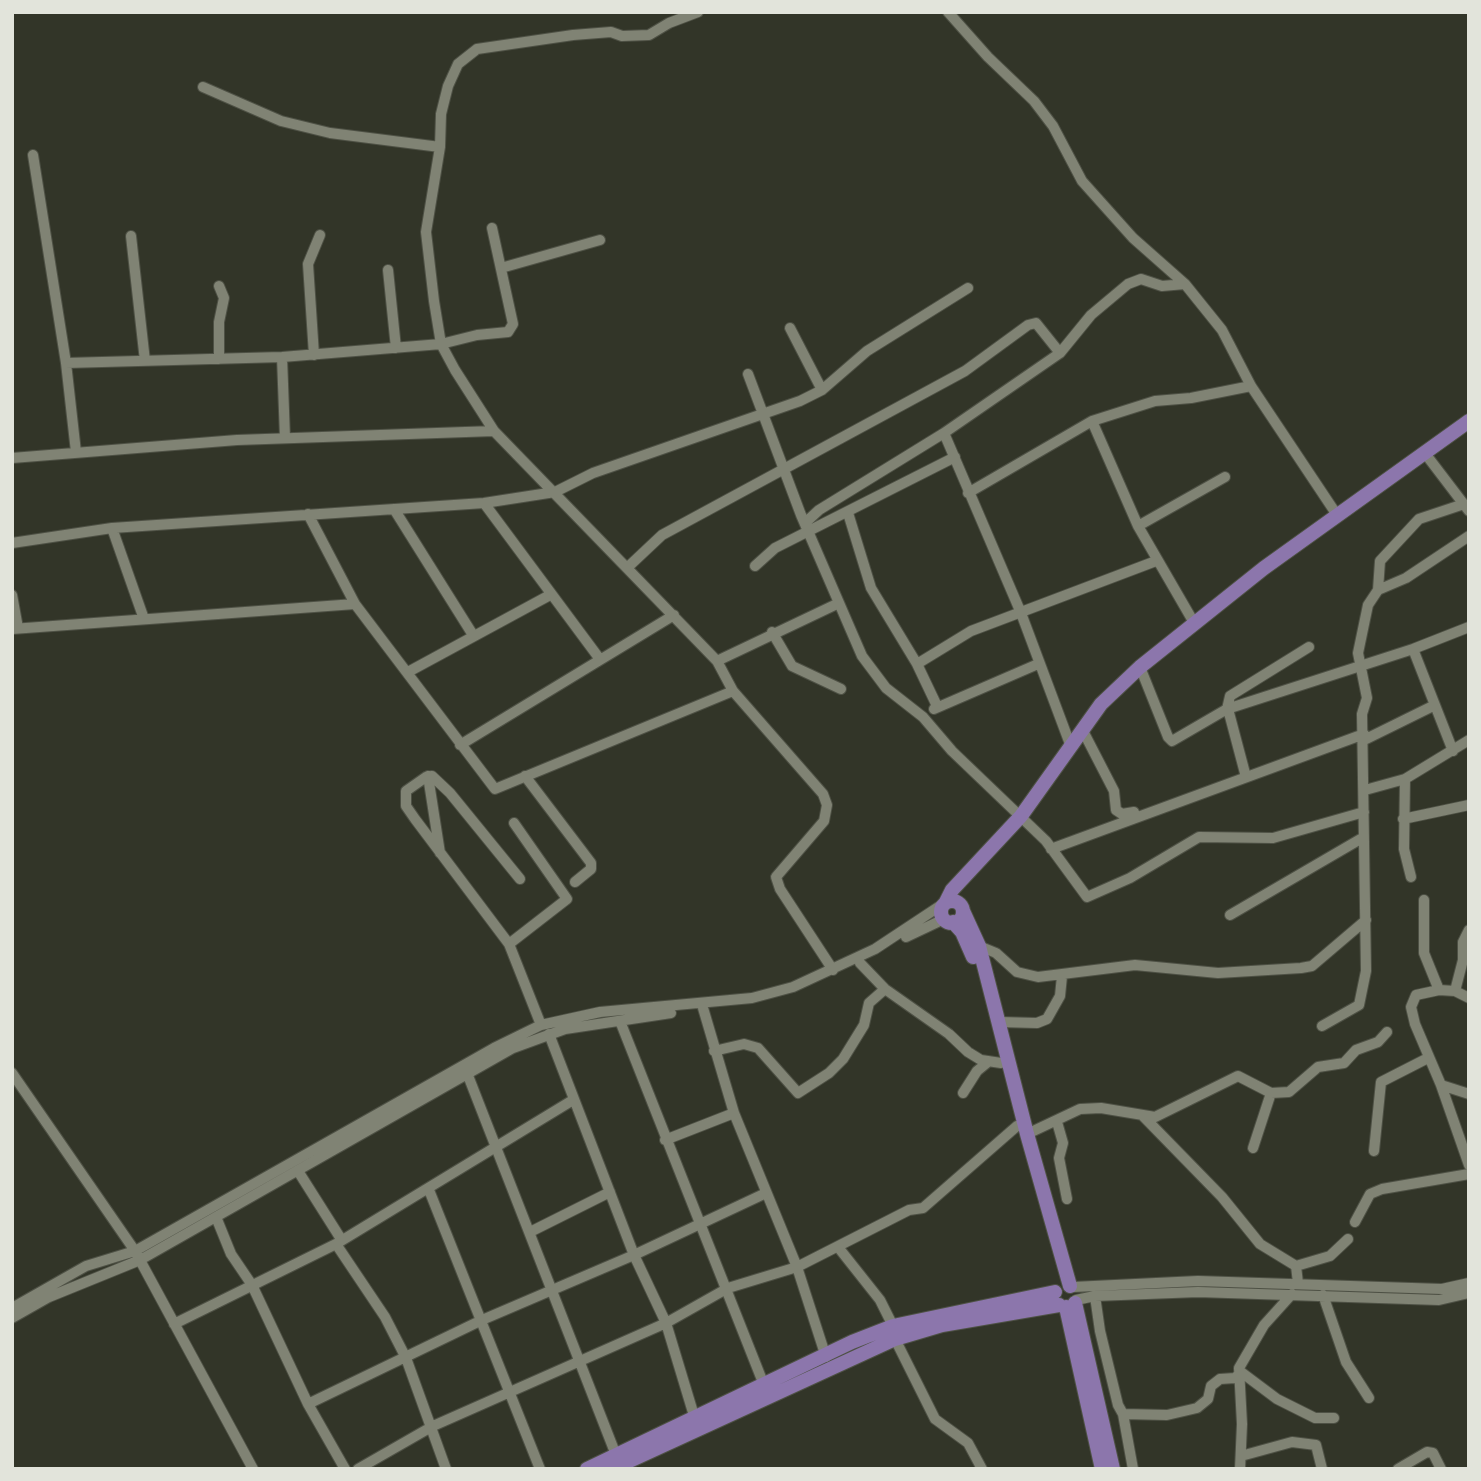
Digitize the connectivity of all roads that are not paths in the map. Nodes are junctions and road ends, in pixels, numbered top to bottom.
1 (698, 12) edge
2 (948, 12) edge
3 (203, 87) dead end
4 (440, 147) junction
5 (33, 155) dead end
6 (492, 228) dead end
7 (320, 235) dead end
8 (131, 236) dead end
9 (600, 240) dead end
10 (501, 268) junction
11 (388, 271) dead end
12 (1185, 284) junction
13 (219, 286) dead end
14 (968, 288) dead end
15 (790, 328) dead end
16 (441, 344) junction
17 (396, 348) junction
18 (1060, 353) junction
19 (314, 355) junction
20 (282, 357) junction
21 (219, 359) junction
22 (145, 361) junction
23 (66, 363) junction
24 (748, 374) dead end
25 (1251, 386) junction
26 (822, 390) junction
27 (763, 413) junction
28 (1092, 421) junction
29 (1469, 421) edge
30 (494, 431) junction
31 (944, 433) junction
32 (285, 438) junction
33 (76, 452) junction
34 (1424, 452) junction
35 (955, 457) junction
36 (12, 458) edge
37 (783, 470) junction
38 (1225, 477) dead end
39 (555, 492) junction
40 (968, 493) junction
41 (484, 503) junction
42 (1467, 507) edge
43 (394, 509) junction
44 (848, 513) junction
45 (308, 514) junction
46 (1337, 515) junction
47 (1138, 526) junction
48 (807, 527) junction
49 (112, 528) junction
50 (1469, 537) edge
51 (12, 543) edge
52 (1156, 561) junction
53 (755, 566) dead end
54 (628, 567) junction
55 (1378, 590) junction
56 (12, 595) edge
57 (550, 595) junction
58 (839, 603) junction
59 (355, 604) junction
60 (1021, 613) junction
61 (674, 615) junction
62 (144, 619) junction
63 (1193, 621) junction
64 (1469, 626) edge
65 (15, 629) edge
66 (772, 632) junction
67 (473, 635) junction
68 (1309, 646) dead end
69 (1413, 649) junction
70 (599, 658) junction
71 (718, 661) junction
72 (917, 664) junction
73 (1038, 664) junction
74 (1362, 666) junction
75 (1140, 667) junction
76 (408, 673) junction
77 (841, 689) dead end
78 (733, 691) junction
79 (1435, 705) junction
80 (937, 706) junction
81 (1227, 709) junction
82 (923, 717) junction
83 (1082, 729) junction
84 (1364, 737) junction
85 (1469, 740) edge
86 (1070, 744) junction
87 (460, 745) junction
88 (1453, 751) junction
89 (428, 776) junction
90 (525, 776) junction
91 (1246, 777) junction
92 (1405, 779) junction
93 (1365, 790) junction
94 (1469, 805) edge
95 (1157, 809) junction
96 (1364, 812) junction
97 (1021, 816) junction
98 (1403, 818) junction
99 (514, 823) dead end
100 (1364, 837) junction
101 (1052, 849) junction
102 (441, 857) junction
103 (1410, 877) dead end
104 (520, 879) dead end
105 (575, 882) dead end
106 (1424, 900) dead end
107 (951, 910) junction
108 (1230, 915) dead end
109 (1366, 920) junction
110 (1469, 930) edge
111 (509, 944) junction
112 (979, 946) junction
113 (860, 963) junction
114 (833, 970) junction
115 (1062, 976) junction
116 (885, 989) junction
117 (1438, 990) junction
118 (1455, 991) junction
119 (1468, 996) edge
120 (703, 1008) junction
121 (620, 1021) junction
122 (999, 1023) junction
123 (1322, 1026) dead end
124 (545, 1030) junction
125 (1387, 1032) dead end
126 (714, 1051) junction
127 (1428, 1058) junction
128 (994, 1063) junction
129 (12, 1073) edge
130 (467, 1073) junction
131 (1441, 1085) junction
132 (963, 1093) dead end
133 (1271, 1093) junction
134 (1469, 1094) edge
135 (573, 1100) junction
136 (734, 1113) junction
137 (1143, 1116) junction
138 (1057, 1122) junction
139 (1022, 1130) junction
140 (665, 1140) junction
141 (498, 1147) junction
142 (1254, 1148) dead end
143 (1374, 1151) dead end
144 (1469, 1165) edge
145 (298, 1171) junction
146 (1469, 1174) edge
147 (429, 1190) junction
148 (1233, 1190) dead end
149 (610, 1192) junction
150 (766, 1193) junction
151 (1222, 1197) junction
152 (1067, 1199) dead end
153 (216, 1217) junction
154 (1355, 1222) dead end
155 (699, 1226) junction
156 (530, 1232) junction
157 (1348, 1240) dead end
158 (339, 1242) junction
159 (838, 1247) junction
160 (138, 1255) junction
161 (634, 1255) junction
162 (1296, 1266) junction
163 (797, 1267) junction
164 (1298, 1283) junction
165 (1469, 1283) edge
166 (252, 1285) junction
167 (728, 1288) junction
168 (551, 1292) junction
169 (1469, 1293) edge
170 (1293, 1294) junction
171 (1323, 1295) junction
172 (1067, 1296) junction
173 (1095, 1296) junction
174 (12, 1308) edge
175 (12, 1318) edge
176 (482, 1320) junction
177 (666, 1323) junction
178 (174, 1324) junction
179 (894, 1332) junction
180 (826, 1357) junction
181 (406, 1358) junction
182 (581, 1360) junction
183 (1241, 1372) junction
184 (764, 1385) junction
185 (512, 1394) junction
186 (1369, 1398) dead end
187 (308, 1404) junction
188 (1123, 1414) junction
189 (1334, 1418) dead end
190 (695, 1419) junction
191 (433, 1426) junction
192 (1241, 1455) junction
193 (614, 1462) edge
194 (253, 1469) edge
195 (345, 1469) edge
196 (358, 1469) edge
197 (446, 1469) edge
198 (540, 1469) edge
199 (587, 1469) edge
200 (982, 1469) edge
201 (1102, 1469) edge
202 (1113, 1469) edge
203 (1133, 1469) edge
204 (1240, 1469) edge
205 (1322, 1469) edge
206 (1398, 1469) edge
207 (1441, 1469) edge

1 - 4 street
2 - 12 street
3 - 4 street
4 - 16 street
5 - 23 street
6 - 10 street
7 - 19 street
8 - 22 street
9 - 10 street
10 - 16 street
11 - 17 street
12 - 18 street
12 - 25 street
13 - 21 street
14 - 26 street
15 - 26 street
16 - 17 street
16 - 30 street
17 - 19 street
18 - 31 street
18 - 37 street
19 - 20 street
20 - 21 street
20 - 32 street
21 - 22 street
22 - 23 street
23 - 33 street
24 - 27 street
25 - 28 street
25 - 46 street
26 - 27 street
27 - 37 street
27 - 39 street
28 - 40 street
28 - 47 street
29 - 34 main road
30 - 32 street
30 - 39 street
31 - 35 street
31 - 48 street
32 - 33 street
33 - 36 street
34 - 42 street
34 - 46 main road
35 - 40 street
35 - 44 street
37 - 48 street
37 - 54 street
38 - 47 street
39 - 41 street
39 - 54 street
40 - 60 street
41 - 43 street
41 - 57 street
42 - 55 street
43 - 45 street
43 - 67 street
44 - 48 street
44 - 72 street
45 - 49 street
45 - 59 street
46 - 63 main road
47 - 52 street
48 - 53 street
48 - 58 street
49 - 51 street
49 - 62 street
50 - 55 street
52 - 60 street
52 - 63 street
54 - 61 street
55 - 74 street
56 - 65 street
57 - 67 street
57 - 70 street
58 - 66 street
58 - 82 street
59 - 62 street
59 - 76 street
60 - 72 street
60 - 73 street
61 - 70 street
61 - 71 street
62 - 65 street
63 - 75 main road
64 - 69 street
66 - 71 street
66 - 77 street
67 - 76 street
68 - 81 street
69 - 74 street
69 - 79 street
70 - 87 street
71 - 78 street
72 - 80 street
73 - 80 street
73 - 86 street
74 - 81 street
74 - 84 street
75 - 81 street
75 - 83 main road
76 - 87 street
78 - 90 street
78 - 114 street
79 - 84 street
79 - 88 street
80 - 82 street
81 - 91 street
82 - 97 street
83 - 86 main road
83 - 95 street
84 - 91 street
84 - 93 street
85 - 88 street
86 - 97 main road
87 - 90 street
88 - 92 street
89 - 102 street
89 - 102 street
89 - 104 street
90 - 105 street
91 - 95 street
92 - 93 street
92 - 98 street
93 - 96 street
94 - 98 street
95 - 101 street
96 - 100 street
96 - 101 street
97 - 101 street
97 - 107 main road
98 - 103 street
99 - 111 street
100 - 108 street
100 - 109 street
102 - 111 street
106 - 117 street
107 - 112 main road
107 - 113 street
107 - 114 street
107 - 128 main road
109 - 115 street
109 - 123 street
110 - 118 street
111 - 124 street
112 - 115 street
112 - 122 main road
113 - 116 street
113 - 120 street
114 - 124 street
115 - 122 street
116 - 126 street
116 - 128 street
117 - 118 street
117 - 127 street
118 - 119 street
120 - 121 street
120 - 126 street
121 - 124 street
121 - 140 street
122 - 139 main road
124 - 130 street
124 - 135 street
124 - 160 street
125 - 133 street
126 - 136 street
127 - 131 street
127 - 143 street
128 - 132 street
128 - 139 main road
129 - 160 street
130 - 141 street
130 - 145 street
131 - 134 street
131 - 144 street
133 - 137 street
133 - 142 street
135 - 141 street
135 - 149 street
136 - 140 street
136 - 150 street
137 - 138 street
137 - 151 street
138 - 139 street
138 - 152 street
139 - 159 street
139 - 172 main road
140 - 155 street
141 - 147 street
141 - 156 street
145 - 153 street
145 - 158 street
146 - 154 street
147 - 158 street
147 - 176 street
148 - 151 street
149 - 156 street
149 - 161 street
150 - 155 street
150 - 163 street
151 - 162 street
153 - 160 street
153 - 166 street
155 - 161 street
155 - 167 street
156 - 168 street
157 - 162 street
158 - 166 street
158 - 181 street
159 - 163 street
159 - 179 street
160 - 174 street
160 - 175 street
160 - 178 street
161 - 168 street
161 - 177 street
162 - 164 street
163 - 167 street
163 - 180 street
164 - 165 street
164 - 172 street
166 - 178 street
166 - 187 street
167 - 177 street
167 - 184 street
168 - 176 street
168 - 182 street
169 - 171 street
170 - 171 street
170 - 173 street
170 - 183 street
171 - 186 street
172 - 173 street
172 - 179 main road
172 - 201 main road
172 - 202 main road
173 - 188 street
176 - 181 street
176 - 185 street
177 - 182 street
177 - 190 street
178 - 194 street
179 - 180 main road
179 - 193 main road
179 - 200 street
180 - 184 main road
181 - 187 street
181 - 191 street
182 - 185 street
182 - 193 street
183 - 188 street
183 - 189 street
183 - 192 street
184 - 190 main road
185 - 191 street
185 - 198 street
187 - 195 street
188 - 203 street
190 - 193 main road
191 - 196 street
191 - 197 street
192 - 204 street
192 - 205 street
193 - 199 main road
206 - 207 street

